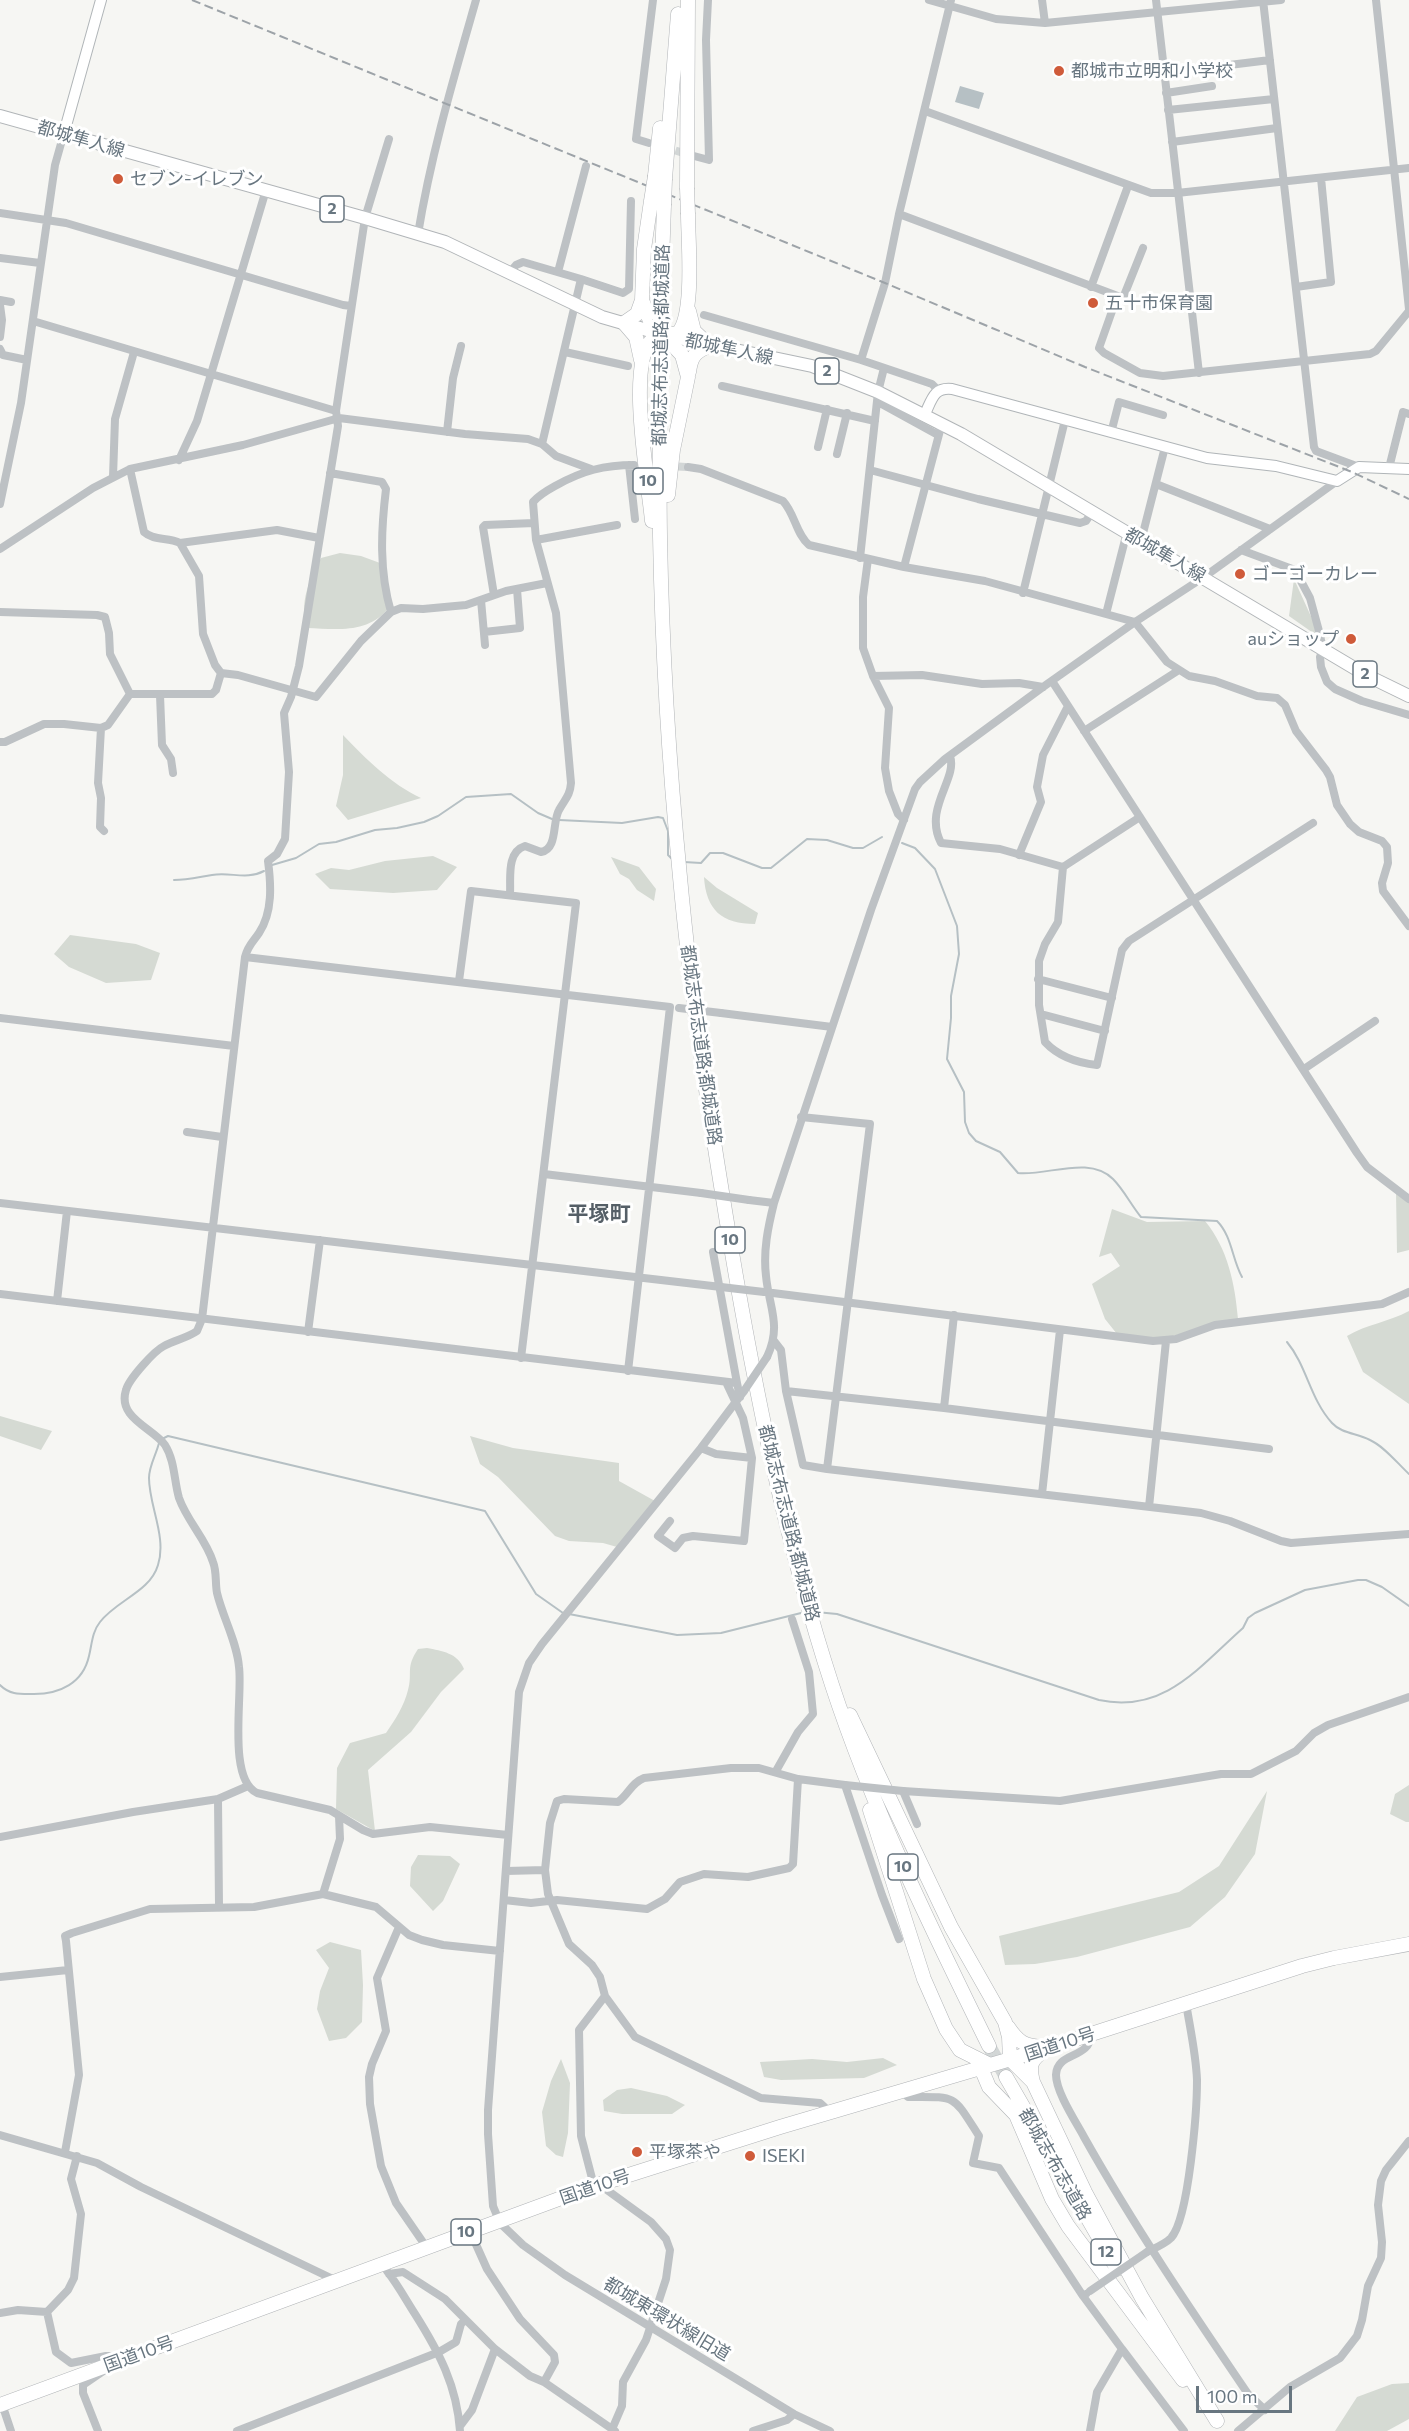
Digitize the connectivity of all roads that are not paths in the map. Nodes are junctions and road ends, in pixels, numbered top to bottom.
1 (101, 0) edge
2 (476, 0) edge
3 (653, 0) edge
4 (680, 0) edge
5 (688, 0) edge
6 (708, 0) edge
7 (929, 0) edge
8 (1042, 0) edge
9 (1156, 0) edge
10 (1281, 0) edge
11 (1376, 0) edge
12 (1263, 1) edge
13 (950, 3) edge
14 (1157, 13) junction
15 (1045, 23) junction
16 (1270, 60) junction
17 (1164, 73) junction
18 (1212, 86) dead end
19 (1166, 93) junction
20 (1274, 99) junction
21 (1168, 110) junction
22 (925, 111) junction
23 (0, 116) edge
24 (1277, 128) junction
25 (64, 133) junction
26 (389, 139) dead end
27 (1172, 142) junction
28 (649, 143) dead end
29 (694, 156) dead end
30 (586, 166) dead end
31 (1409, 168) edge
32 (1393, 170) junction
33 (1321, 178) junction
34 (1283, 182) junction
35 (1128, 186) junction
36 (266, 190) junction
37 (1177, 193) junction
38 (631, 201) dead end
39 (658, 203) junction
40 (0, 213) edge
41 (899, 214) junction
42 (365, 218) junction
43 (47, 219) junction
44 (418, 234) junction
45 (1143, 248) dead end
46 (0, 258) edge
47 (40, 263) junction
48 (510, 272) junction
49 (558, 272) junction
50 (240, 275) junction
51 (581, 279) junction
52 (1091, 287) junction
53 (1296, 287) junction
54 (1118, 297) junction
55 (0, 300) edge
56 (642, 300) junction
57 (11, 302) dead end
58 (688, 303) junction
59 (0, 305) edge
60 (576, 305) junction
61 (351, 306) junction
62 (1409, 310) edge
63 (704, 315) dead end
64 (33, 321) junction
65 (624, 323) junction
66 (1405, 324) edge
67 (664, 335) junction
68 (0, 337) edge
69 (710, 345) junction
70 (461, 346) dead end
71 (0, 349) edge
72 (134, 352) junction
73 (565, 352) junction
74 (27, 360) junction
75 (861, 360) junction
76 (1305, 362) junction
77 (628, 366) dead end
78 (884, 368) junction
79 (641, 372) junction
80 (1199, 373) junction
81 (211, 374) junction
82 (688, 377) junction
83 (722, 386) dead end
84 (938, 390) junction
85 (878, 397) junction
86 (827, 409) junction
87 (847, 413) junction
88 (924, 414) junction
89 (1409, 414) edge
90 (338, 415) junction
91 (1163, 416) dead end
92 (875, 420) junction
93 (1065, 420) junction
94 (940, 429) junction
95 (447, 432) junction
96 (1111, 433) junction
97 (542, 444) junction
98 (818, 447) dead end
99 (1165, 447) junction
100 (837, 454) dead end
101 (179, 460) junction
102 (688, 467) tunnel mouth
103 (1359, 467) junction
104 (1389, 468) junction
105 (591, 469) junction
106 (1409, 469) edge
107 (130, 470) junction
108 (870, 470) junction
109 (330, 473) junction
110 (113, 477) junction
111 (1337, 481) junction
112 (924, 484) junction
113 (1156, 484) junction
114 (1048, 485) junction
115 (0, 504) edge
116 (1092, 512) junction
117 (1042, 514) junction
118 (635, 519) dead end
119 (534, 523) junction
120 (617, 525) dead end
121 (1270, 530) junction
122 (1127, 532) junction
123 (320, 538) junction
124 (536, 540) junction
125 (1141, 541) junction
126 (180, 543) junction
127 (0, 549) edge
128 (1241, 550) junction
129 (864, 558) junction
130 (904, 567) junction
131 (1204, 577) junction
132 (662, 578) junction
133 (547, 584) junction
134 (517, 589) junction
135 (1023, 593) junction
136 (494, 595) junction
137 (481, 600) junction
138 (0, 612) edge
139 (391, 612) junction
140 (1106, 614) junction
141 (1135, 622) junction
142 (484, 632) junction
143 (664, 637) junction
144 (485, 645) dead end
145 (1323, 649) junction
146 (1179, 670) junction
147 (221, 673) junction
148 (873, 676) junction
149 (1052, 681) junction
150 (1043, 687) junction
151 (293, 691) junction
152 (130, 694) junction
153 (160, 695) junction
154 (1408, 695) edge
155 (1068, 706) junction
156 (1405, 713) edge
157 (101, 728) junction
158 (1084, 732) junction
159 (0, 742) edge
160 (950, 756) junction
161 (173, 773) dead end
162 (1140, 817) junction
163 (904, 820) junction
164 (1313, 823) dead end
165 (104, 831) dead end
166 (1019, 855) junction
167 (1063, 867) junction
168 (510, 894) junction
169 (1194, 900) junction
170 (1408, 922) edge
171 (244, 957) junction
172 (1038, 978) junction
173 (459, 981) junction
174 (565, 994) junction
175 (1112, 998) junction
176 (674, 1007) junction
177 (1041, 1014) junction
178 (0, 1018) edge
179 (1375, 1021) dead end
180 (832, 1027) junction
181 (1105, 1031) junction
182 (234, 1046) junction
183 (1304, 1069) junction
184 (801, 1117) junction
185 (187, 1132) dead end
186 (222, 1137) junction
187 (544, 1174) junction
188 (649, 1188) junction
189 (1409, 1199) edge
190 (0, 1203) edge
191 (774, 1203) junction
192 (67, 1211) junction
193 (212, 1228) junction
194 (320, 1240) junction
195 (713, 1252) dead end
196 (532, 1265) junction
197 (638, 1278) junction
198 (720, 1287) junction
199 (766, 1292) junction
200 (1409, 1292) edge
201 (0, 1294) edge
202 (57, 1301) junction
203 (848, 1302) junction
204 (954, 1315) junction
205 (202, 1319) junction
206 (1060, 1330) junction
207 (308, 1332) junction
208 (774, 1341) junction
209 (1166, 1341) junction
210 (521, 1358) junction
211 (628, 1371) junction
212 (726, 1382) junction
213 (737, 1383) junction
214 (786, 1391) junction
215 (837, 1395) junction
216 (740, 1397) junction
217 (944, 1408) junction
218 (1050, 1422) junction
219 (1157, 1435) junction
220 (701, 1448) junction
221 (1269, 1449) dead end
222 (752, 1458) junction
223 (827, 1469) junction
224 (1042, 1494) junction
225 (1149, 1507) junction
226 (670, 1521) dead end
227 (1409, 1533) edge
228 (792, 1619) dead end
229 (816, 1633) junction
230 (831, 1682) junction
231 (1409, 1697) edge
232 (776, 1772) junction
233 (798, 1779) junction
234 (844, 1785) junction
235 (248, 1786) junction
236 (903, 1791) junction
237 (218, 1799) junction
238 (339, 1816) junction
239 (917, 1824) dead end
240 (508, 1834) junction
241 (0, 1837) edge
242 (545, 1870) junction
243 (506, 1871) junction
244 (322, 1894) junction
245 (504, 1900) junction
246 (551, 1901) junction
247 (219, 1906) junction
248 (399, 1927) junction
249 (899, 1939) dead end
250 (1409, 1944) edge
251 (500, 1951) junction
252 (68, 1970) junction
253 (0, 1977) edge
254 (605, 1996) junction
255 (1186, 2002) junction
256 (1005, 2022) junction
257 (1091, 2034) junction
258 (956, 2045) junction
259 (989, 2046) tunnel mouth
260 (1048, 2048) junction
261 (1010, 2059) junction
262 (985, 2066) junction
263 (959, 2074) junction
264 (1006, 2077) tunnel mouth
265 (939, 2079) junction
266 (1033, 2082) junction
267 (901, 2091) junction
268 (999, 2096) junction
269 (831, 2113) junction
270 (0, 2135) edge
271 (1409, 2141) edge
272 (65, 2152) junction
273 (77, 2156) junction
274 (598, 2185) junction
275 (497, 2221) junction
276 (470, 2231) junction
277 (426, 2248) junction
278 (1149, 2251) junction
279 (386, 2269) junction
280 (335, 2280) junction
281 (1086, 2294) junction
282 (47, 2312) junction
283 (0, 2313) edge
284 (465, 2320) junction
285 (650, 2325) junction
286 (495, 2349) junction
287 (1122, 2349) junction
288 (439, 2352) junction
289 (112, 2364) junction
290 (544, 2382) junction
291 (1, 2404) edge
292 (1265, 2410) junction
293 (794, 2414) junction
294 (1220, 2426) edge
295 (460, 2428) edge
296 (615, 2429) edge
297 (11, 2431) edge
298 (98, 2431) edge
299 (237, 2431) edge
300 (753, 2431) edge
301 (830, 2431) edge
302 (1090, 2431) edge
303 (1184, 2431) edge
304 (1238, 2431) edge

1 - 25 street
2 - 44 street
3 - 28 street
4 - 39 highway, 10, bridge
5 - 58 highway, 10, bridge
6 - 29 street
7 - 13 street
8 - 15 street
9 - 14 street
10 - 12 street
11 - 32 street
12 - 14 street
12 - 16 street
13 - 15 street
13 - 22 street
14 - 15 street
14 - 17 street
16 - 17 street
16 - 20 street
17 - 19 street
18 - 19 street
19 - 21 street
20 - 21 street
20 - 24 street
21 - 27 street
22 - 35 street
22 - 41 street
23 - 25 main road, 都城隼人線 / 2
24 - 27 street
24 - 34 street
25 - 36 main road, 都城隼人線 / 2
25 - 43 street
26 - 42 street
27 - 37 street
30 - 49 street
31 - 32 street
32 - 33 street
32 - 62 street
33 - 34 street
33 - 53 street
34 - 37 street
34 - 53 street
35 - 37 street
35 - 52 street
36 - 42 main road, 都城隼人線 / 2
36 - 50 street
37 - 80 street
38 - 51 street
39 - 56 highway, 10
39 - 132 highway, 都城志布志道路;都城道路 / 10, bridge
40 - 43 street
41 - 52 street
41 - 75 street
42 - 44 main road, 都城隼人線 / 2
42 - 61 street
43 - 47 street
43 - 50 street
44 - 48 main road, 都城隼人線 / 2
45 - 54 street
46 - 47 street
47 - 64 street
48 - 49 street
48 - 60 main road, 都城隼人線 / 2
49 - 51 street
50 - 61 street
50 - 81 street
51 - 60 street
52 - 54 street
53 - 76 street
54 - 80 street
55 - 57 street
56 - 65 highway
56 - 67 highway, 10
58 - 67 highway, 10
58 - 69 highway, 10
59 - 68 street
60 - 65 main road, 都城隼人線 / 2
60 - 73 street
61 - 90 street
62 - 66 street
63 - 75 street
64 - 72 street
64 - 74 street
65 - 67 main road, 都城隼人線 / 2
65 - 79 highway
66 - 76 street
67 - 69 main road, 都城隼人線 / 2
67 - 79 highway, 10
67 - 82 highway, 10
69 - 82 highway
69 - 85 main road, 都城隼人線 / 2
70 - 95 street
71 - 74 street
72 - 81 street
72 - 110 street
73 - 77 street
73 - 97 street
74 - 115 street
75 - 78 street
76 - 80 street
76 - 103 street
78 - 84 street
78 - 85 street
79 - 143 highway, 10
81 - 90 street
81 - 101 street
82 - 132 highway, 10
83 - 86 street
84 - 88 street
84 - 93 street
85 - 88 main road, 都城隼人線 / 2
85 - 92 street
85 - 94 street
86 - 87 street
86 - 98 street
87 - 92 street
87 - 100 street
88 - 94 main road, 都城隼人線 / 2
89 - 104 street
90 - 95 street
90 - 101 street
90 - 109 street
91 - 96 street
92 - 108 street
93 - 96 street
93 - 114 street
94 - 112 street
94 - 114 main road, 都城隼人線 / 2
95 - 97 street
96 - 99 street
97 - 105 street
99 - 111 street
99 - 113 street
101 - 107 street
102 - 129 street
103 - 104 street
103 - 111 street
104 - 106 street
105 - 118 street
105 - 119 street
107 - 110 street
107 - 126 street
108 - 112 street
108 - 129 street
109 - 123 street
109 - 139 street
110 - 127 street
111 - 121 street
112 - 117 street
112 - 130 street
113 - 121 street
113 - 125 street
114 - 116 main road, 都城隼人線 / 2
114 - 117 street
116 - 117 street
116 - 122 main road, 都城隼人線 / 2
117 - 135 street
119 - 124 street
119 - 136 street
120 - 124 street
121 - 128 street
122 - 125 main road, 都城隼人線 / 2
122 - 140 street
123 - 126 street
123 - 151 street
124 - 133 street
125 - 131 main road, 都城隼人線 / 2
126 - 147 street
128 - 131 street
128 - 145 street
129 - 130 street
129 - 148 street
130 - 135 street
131 - 141 street
131 - 145 main road, 都城隼人線 / 2
132 - 143 highway, 都城志布志道路;都城道路 / 10
133 - 134 street
133 - 168 street
134 - 136 street
134 - 142 street
135 - 140 street
136 - 137 street
137 - 139 street
137 - 142 street
138 - 152 street
139 - 151 street
140 - 141 street
141 - 146 street
141 - 149 street
142 - 144 street
143 - 229 highway, 都城志布志道路;都城道路 / 10
145 - 154 main road, 都城隼人線 / 2
145 - 156 street
146 - 158 street
146 - 170 street
147 - 151 street
147 - 153 street
148 - 150 street
148 - 163 street
149 - 150 street
149 - 155 street
150 - 160 street
151 - 171 street
152 - 153 street
152 - 157 street
153 - 161 street
154 - 156 street
155 - 158 street
155 - 166 street
157 - 159 street
157 - 165 street
158 - 162 street
160 - 163 street
160 - 166 street
162 - 167 street
162 - 169 street
163 - 180 street
164 - 169 street
166 - 167 street
167 - 172 street
168 - 173 street
168 - 174 street
169 - 175 street
169 - 183 street
171 - 173 street
171 - 182 street
172 - 175 street
172 - 177 street
173 - 174 street
174 - 176 street
174 - 187 street
175 - 181 street
176 - 180 street, bridge
176 - 188 street
177 - 181 street
177 - 181 street
178 - 182 street
179 - 183 street
180 - 184 street
182 - 186 street
183 - 189 street
184 - 191 street
184 - 203 street
185 - 186 street
186 - 193 street
187 - 188 street
187 - 196 street
188 - 191 street, bridge
188 - 197 street
190 - 192 street
191 - 199 street
192 - 193 street
192 - 202 street
193 - 194 street
193 - 205 street
194 - 196 street
194 - 207 street
195 - 198 street
196 - 197 street
196 - 210 street
197 - 198 street
197 - 211 street
198 - 199 street, bridge
198 - 213 street
199 - 203 street
199 - 208 street
200 - 209 street
201 - 202 street
202 - 205 street
203 - 204 street
203 - 215 street
204 - 206 street
204 - 217 street
205 - 207 street
205 - 235 street
206 - 209 street
206 - 218 street
207 - 210 street
208 - 214 street
208 - 216 street, bridge
209 - 219 street
210 - 211 street
211 - 212 street
212 - 213 street
212 - 216 street
213 - 216 street
214 - 215 street
214 - 223 street
215 - 217 street
215 - 223 street
216 - 220 street
216 - 222 street
217 - 218 street
218 - 219 street
218 - 224 street
219 - 221 street
219 - 225 street
220 - 222 street
220 - 240 street
222 - 226 street
223 - 224 street
224 - 225 street
225 - 227 street
228 - 232 street
229 - 230 highway, 都城志布志道路;都城道路 / 10
229 - 256 highway
230 - 258 highway
230 - 259 highway, 都城志布志道路;都城道路 / 10
231 - 236 street
232 - 233 street
232 - 242 street
233 - 234 street
233 - 246 street
234 - 236 street, bridge
234 - 249 street
235 - 237 street
235 - 238 street
236 - 239 street
237 - 241 street
237 - 247 street
238 - 240 street
238 - 244 street
240 - 243 street
242 - 243 street
242 - 246 street
243 - 245 street
244 - 247 street
244 - 248 street
245 - 246 street
245 - 251 street
246 - 254 street
247 - 252 street
248 - 251 street
248 - 277 street
250 - 255 highway, 国道10号 / 10
251 - 275 street
252 - 253 street
252 - 272 street
254 - 269 street
254 - 274 street
255 - 257 highway, 国道10号 / 10
255 - 278 street
256 - 260 highway
256 - 261 highway
257 - 260 highway, 国道10号 / 10
257 - 278 street
258 - 262 highway
258 - 265 highway
260 - 261 highway, 国道10号 / 10
260 - 266 highway
261 - 262 highway, 国道10号 / 10
261 - 266 highway
262 - 263 highway, 国道10号 / 10
262 - 268 highway
263 - 265 highway, 国道10号 / 10
263 - 268 highway
264 - 294 highway, 都城志布志道路 / 12
265 - 267 highway, 国道10号 / 10
266 - 294 highway
267 - 269 highway, 国道10号 / 10
267 - 281 street
268 - 294 highway
269 - 274 highway, 国道10号 / 10
270 - 272 street
271 - 292 street
272 - 273 street
273 - 280 street
273 - 282 street
274 - 275 highway, 国道10号 / 10
274 - 285 street
275 - 276 highway, 国道10号 / 10
275 - 285 street, 都城東環状線旧道
276 - 277 highway, 国道10号 / 10
276 - 290 street
277 - 279 highway, 国道10号 / 10
278 - 281 street, bridge
278 - 292 street
279 - 280 highway, 国道10号 / 10
279 - 284 street
279 - 288 street
280 - 289 highway, 国道10号 / 10
281 - 287 street
282 - 283 street
282 - 289 street
284 - 286 street
284 - 288 street
285 - 293 street, 都城東環状線旧道
285 - 296 street
286 - 290 street
286 - 295 street
287 - 302 street
287 - 303 street
288 - 295 street
288 - 299 street
289 - 291 highway, 国道10号 / 10
289 - 298 street
290 - 296 street
291 - 297 street
292 - 304 street
293 - 300 street
293 - 301 street, 都城東環状線旧道

